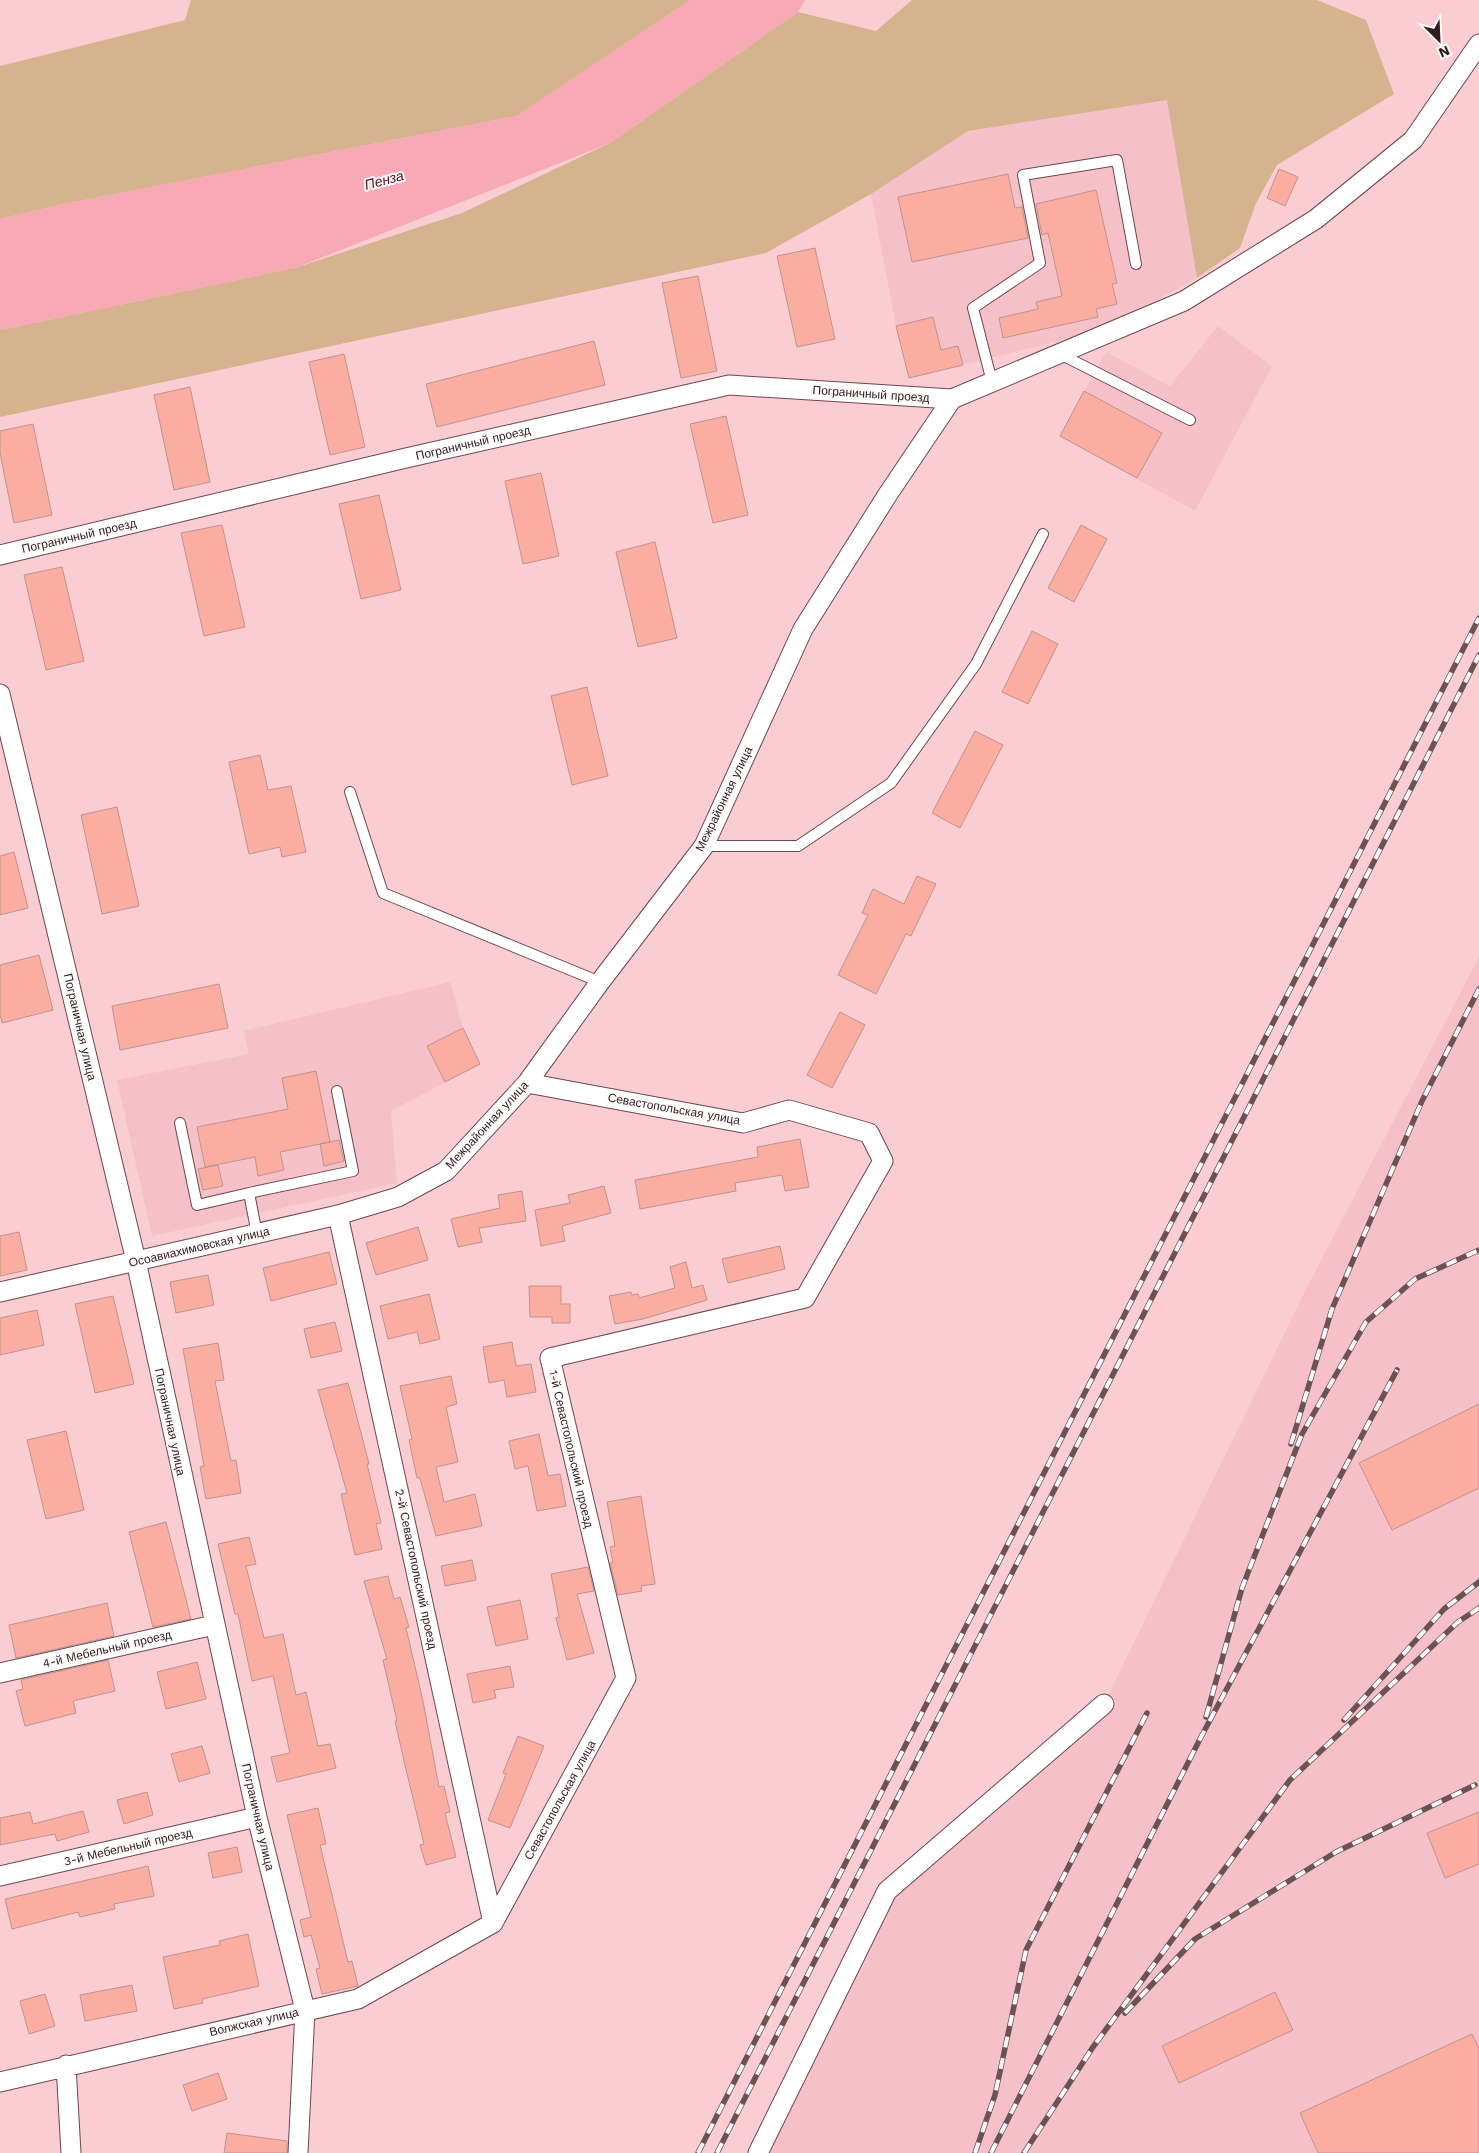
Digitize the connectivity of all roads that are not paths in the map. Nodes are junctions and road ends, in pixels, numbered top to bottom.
1 (1479, 44) edge
2 (1136, 264) dead end
3 (1060, 354) junction
4 (992, 382) junction
5 (952, 400) junction
6 (1190, 420) dead end
7 (1043, 534) dead end
8 (0, 555) edge
9 (0, 694) edge
10 (350, 792) dead end
11 (704, 846) junction
12 (600, 982) junction
13 (528, 1083) junction
14 (337, 1091) dead end
15 (180, 1123) dead end
16 (249, 1193) junction
17 (398, 1197) joint
18 (338, 1215) junction
19 (257, 1234) junction
20 (136, 1261) junction
21 (0, 1292) edge
22 (805, 1298) joint
23 (214, 1625) junction
24 (0, 1673) edge
25 (626, 1678) joint
26 (1104, 1704) dead end
27 (257, 1817) junction
28 (0, 1876) edge
29 (493, 1923) junction
30 (305, 2010) junction
31 (66, 2066) junction
32 (0, 2082) edge
33 (71, 2153) edge
34 (298, 2153) edge
35 (758, 2153) edge

1 - 3 street
2 - 4 lane
3 - 4 street
3 - 6 lane
4 - 5 street
5 - 8 street, Пограничный проезд
5 - 11 street, Межрайонная улица
7 - 11 lane
9 - 20 street, Пограничная улица
10 - 12 lane
11 - 12 street, Межрайонная улица
12 - 13 street, Межрайонная улица
13 - 17 street, Межрайонная улица
13 - 22 street, Севастопольская улица
14 - 16 lane
15 - 16 lane
16 - 19 lane
17 - 18 street, Осоавиахимовская улица
18 - 19 street, Осоавиахимовская улица
18 - 29 street, 2-й Севастопольский проезд
19 - 20 street, Осоавиахимовская улица
20 - 21 street, Осоавиахимовская улица
20 - 23 street, Пограничная улица
22 - 25 street, 1-й Севастопольский проезд
23 - 24 street, 4-й Мебельный проезд
23 - 27 street, Пограничная улица
25 - 29 street, Севастопольская улица
26 - 35 street
27 - 28 street, 3-й Мебельный проезд
27 - 30 street, Пограничная улица
29 - 30 street, Волжская улица
30 - 31 street, Волжская улица
30 - 34 street, Пограничная улица
31 - 32 street, Волжская улица
31 - 33 street

